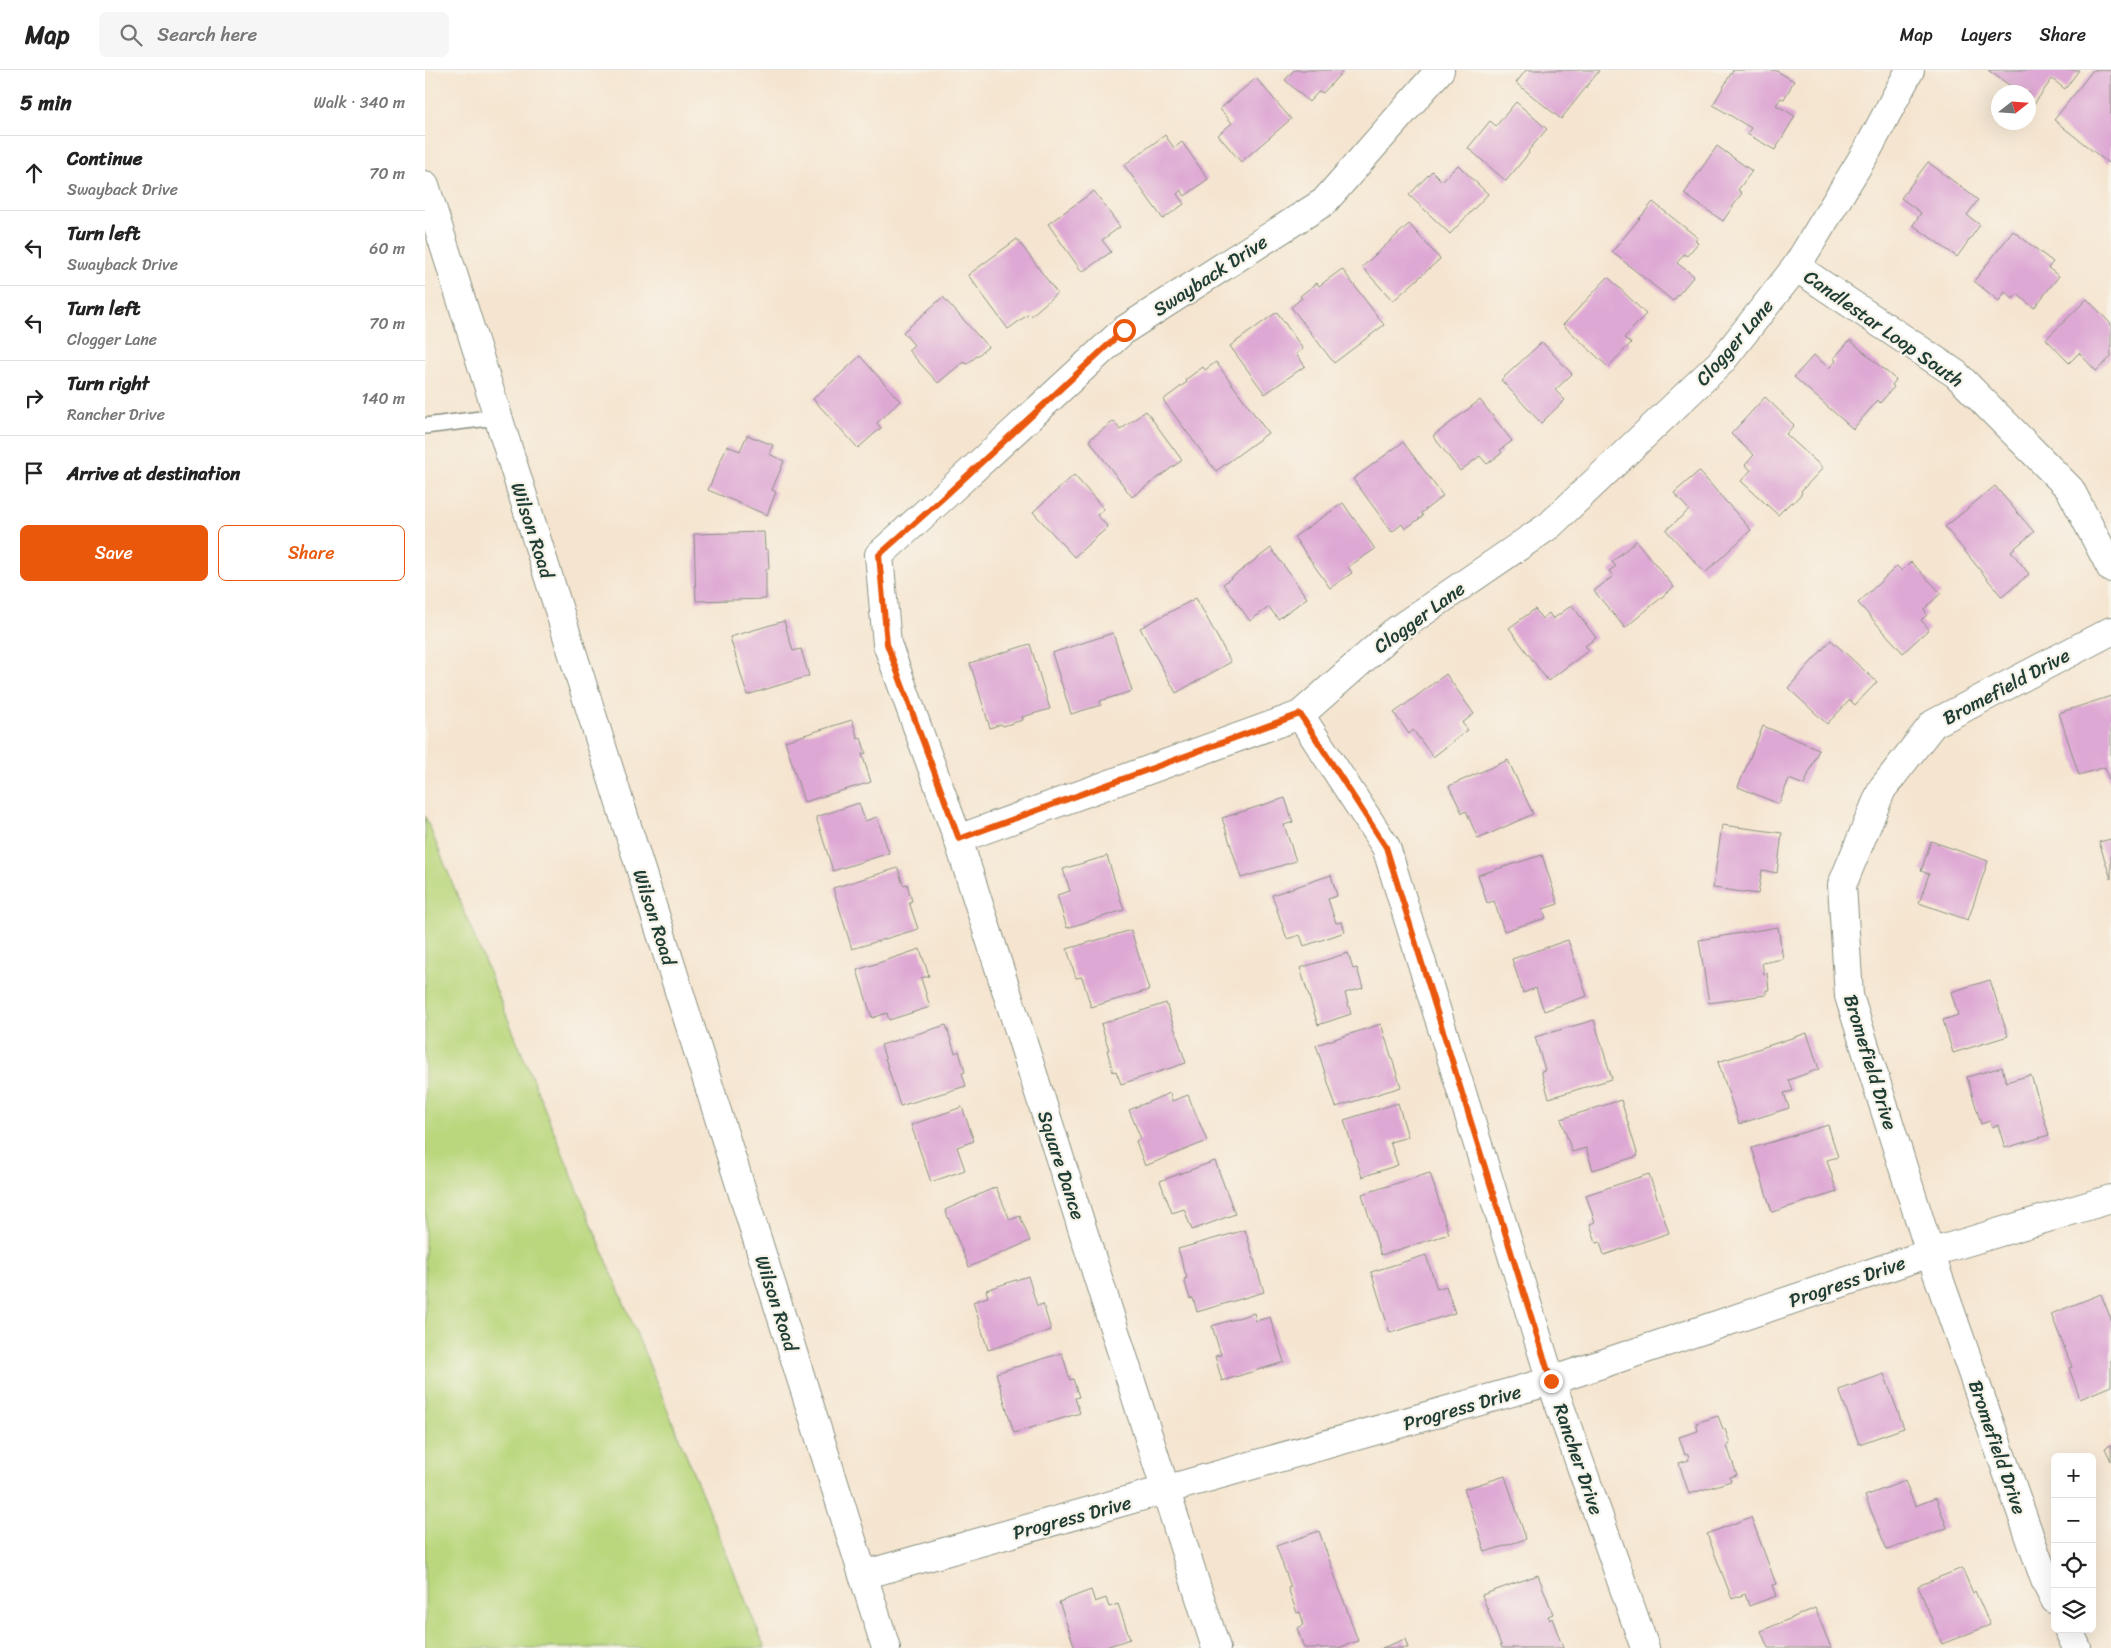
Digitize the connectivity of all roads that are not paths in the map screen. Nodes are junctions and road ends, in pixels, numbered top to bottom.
1 (1440, 70) edge
2 (1910, 70) edge
3 (425, 185) edge
4 (1796, 267) junction
5 (497, 417) junction
6 (425, 426) edge
7 (2111, 568) edge
8 (2111, 631) edge
9 (1300, 714) junction
10 (959, 839) junction
11 (2111, 1199) edge
12 (1930, 1253) junction
13 (1551, 1381) junction
14 (1166, 1491) junction
15 (863, 1575) junction
16 (2051, 1591) edge
17 (2070, 1633) edge
18 (886, 1648) edge
19 (1216, 1648) edge
20 (1645, 1648) edge
21 (2077, 1648) edge

1 - 10 street, Swayback Drive
2 - 4 street, Candlestar Loop South
3 - 5 street, Wilson Road
4 - 7 street, Candlestar Loop South
4 - 9 street, Clogger Lane
5 - 6 lane
5 - 15 street, Wilson Road
8 - 12 street, Bromefield Drive
9 - 10 street, Clogger Lane
9 - 13 street, Rancher Drive
10 - 14 street, Square Dance
11 - 12 street, Progress Drive
12 - 13 street, Progress Drive
12 - 16 street, Bromefield Drive
13 - 14 street, Progress Drive
13 - 20 street, Rancher Drive
14 - 15 street, Progress Drive
14 - 19 street, Square Dance
15 - 18 street, Wilson Road
17 - 21 street

